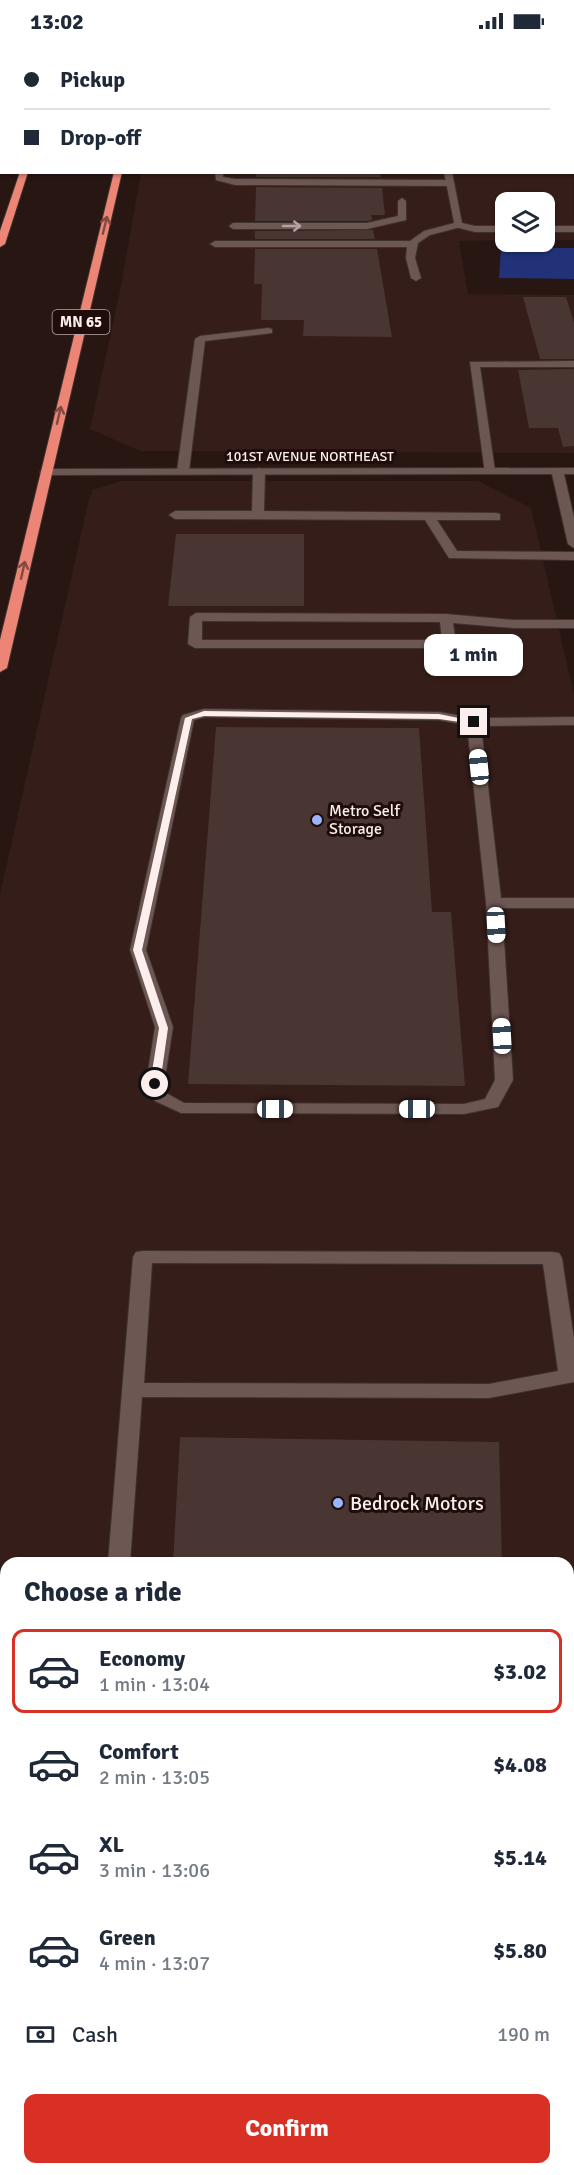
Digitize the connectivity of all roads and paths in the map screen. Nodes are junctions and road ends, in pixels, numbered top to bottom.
1 (307, 42) edge
2 (366, 42) edge
3 (567, 42) edge
4 (574, 42) edge
5 (23, 174) edge
6 (118, 174) edge
7 (219, 174) edge
8 (448, 174) edge
9 (450, 183) junction
10 (402, 201) dead end
11 (458, 225) junction
12 (233, 226) dead end
13 (495, 229) edge
14 (555, 229) edge
15 (574, 229) edge
16 (0, 244) edge
17 (215, 244) dead end
18 (411, 244) junction
19 (416, 278) dead end
20 (268, 331) dead end
21 (574, 364) edge
22 (183, 471) junction
23 (259, 471) junction
24 (489, 471) junction
25 (557, 471) junction
26 (574, 471) edge
27 (46, 472) junction
28 (175, 515) dead end
29 (258, 516) junction
30 (429, 516) junction
31 (496, 517) dead end
32 (574, 544) edge
33 (574, 556) edge
34 (446, 618) junction
35 (574, 624) edge
36 (0, 668) edge
37 (574, 721) edge
38 (474, 722) junction
39 (494, 903) junction
40 (574, 903) edge
41 (572, 1375) edge
42 (133, 1390) junction
43 (119, 1557) edge

1 - 2 street
3 - 4 street
5 - 16 highway
27 -> 6 highway, MN 65
7 - 9 street
8 - 9 street
9 - 11 street
12 -> 10 street
11 - 13 street
11 - 18 street
14 - 15 street
17 - 18 street
18 - 19 street
20 - 22 street
21 - 24 street
22 - 23 street, 101ST AVENUE NORTHEAST
22 - 27 street, 101ST AVENUE NORTHEAST
23 - 24 street, 101ST AVENUE NORTHEAST
23 - 29 street
24 - 25 street, 101ST AVENUE NORTHEAST
25 - 26 street, 101ST AVENUE NORTHEAST
25 - 32 street
36 -> 27 highway, MN 65
28 - 29 street
29 - 30 street
30 - 31 street
30 - 33 street
34 - 34 street
34 - 35 street
37 - 38 street
38 - 39 street
38 - 39 street
39 - 40 street
41 - 42 street
41 - 42 street
42 - 43 street

